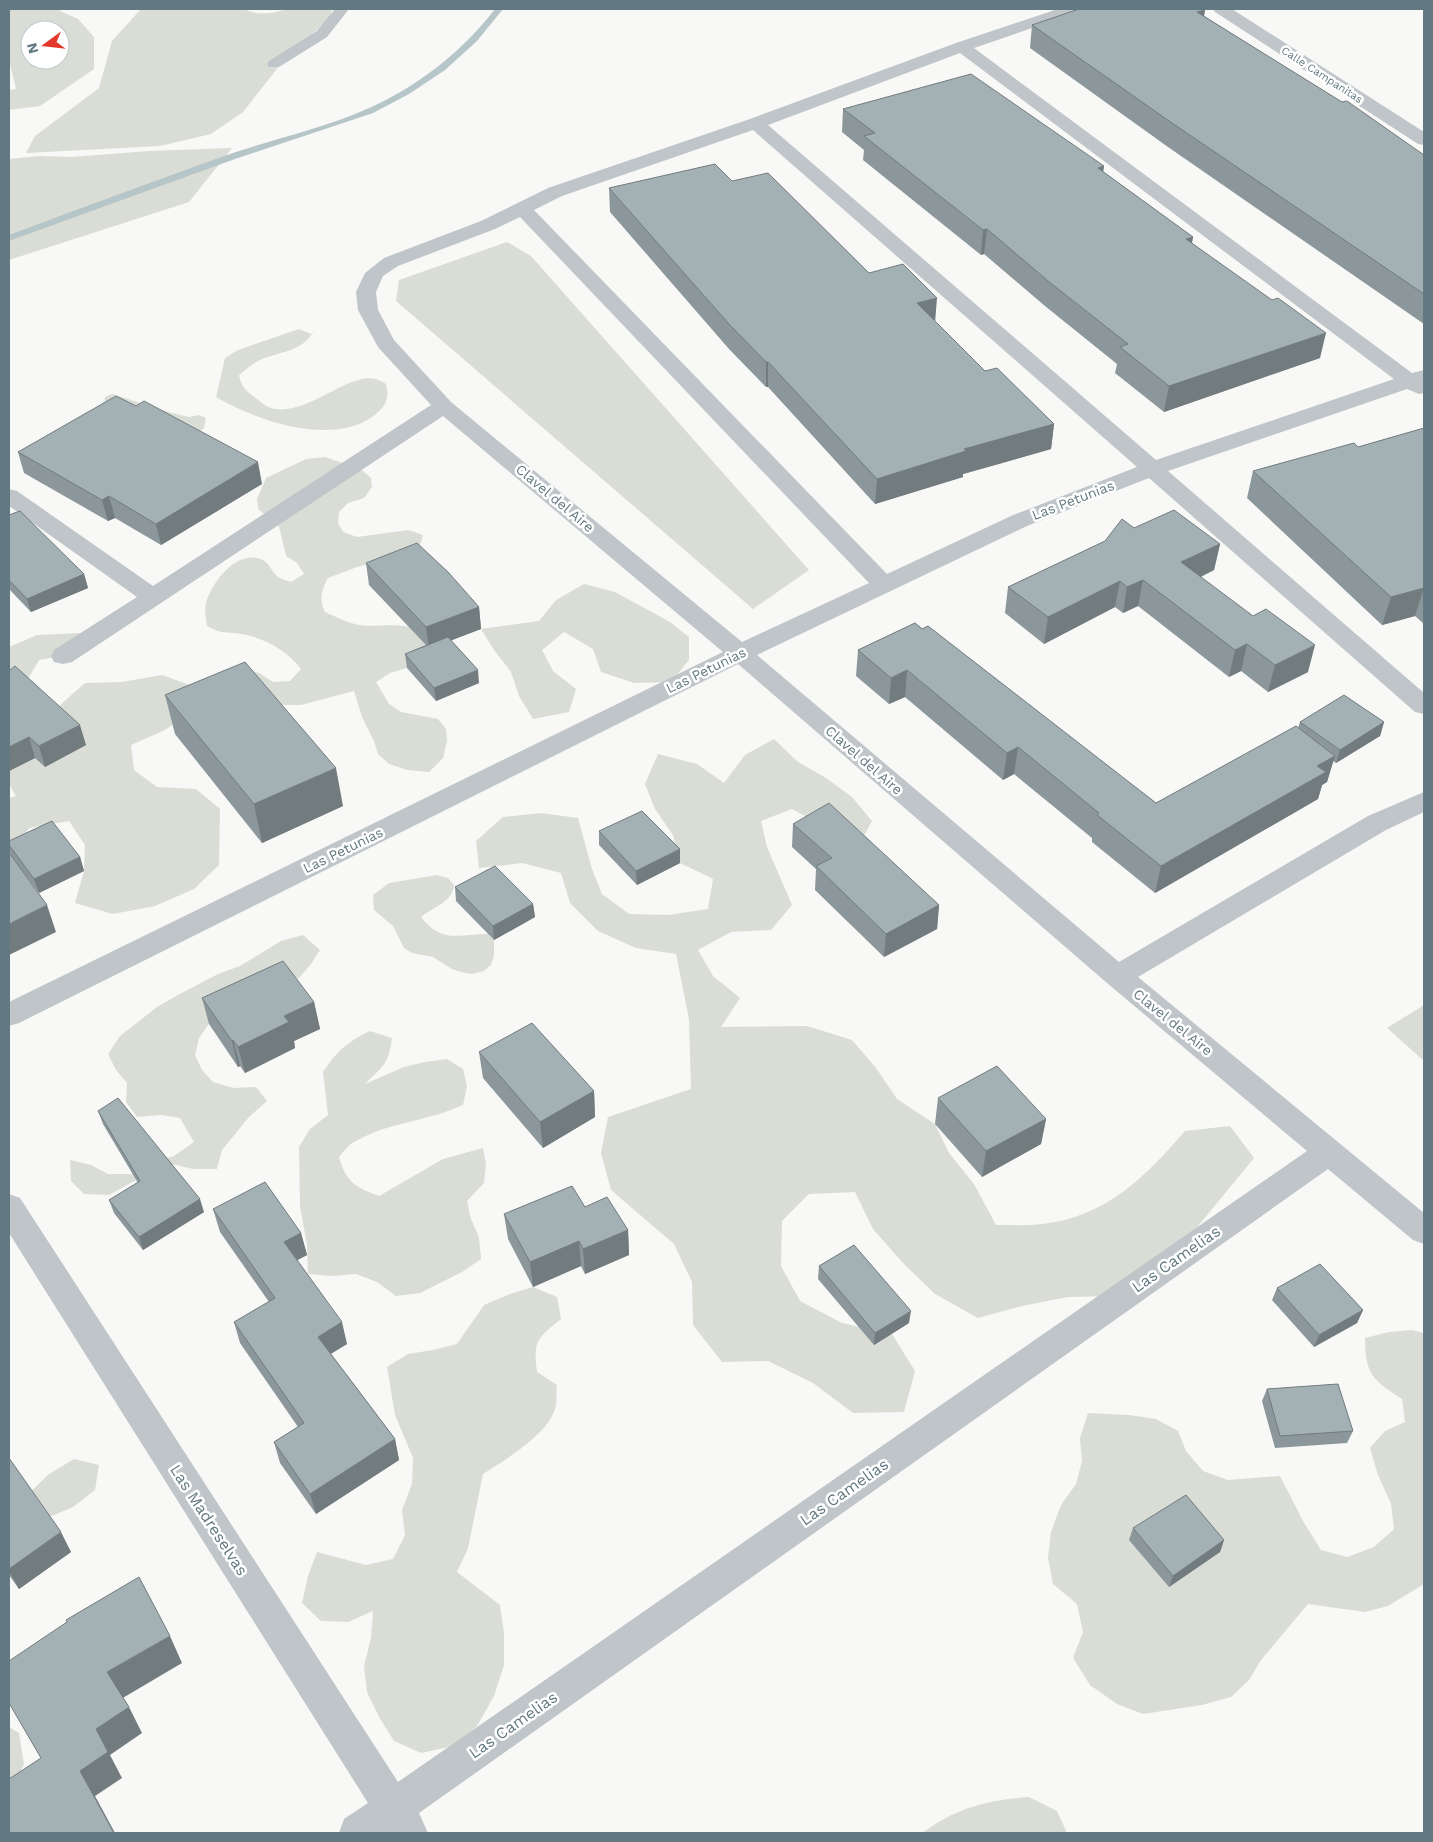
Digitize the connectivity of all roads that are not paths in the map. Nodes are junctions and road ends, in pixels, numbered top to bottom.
1 (342, 9) edge
2 (1073, 9) edge
3 (1221, 9) edge
4 (962, 47) junction
5 (274, 64) dead end
6 (756, 123) junction
7 (1424, 140) edge
8 (522, 208) junction
9 (1419, 383) edge
10 (444, 406) junction
11 (1152, 469) junction
12 (9, 496) edge
13 (884, 585) junction
14 (152, 596) junction
15 (740, 653) junction
16 (63, 656) dead end
17 (1424, 706) edge
18 (1424, 801) edge
19 (1118, 976) junction
20 (9, 1014) edge
21 (1330, 1151) junction
22 (9, 1207) edge
23 (1424, 1231) edge
24 (401, 1821) edge
25 (358, 1833) edge

1 - 5 lane
2 - 4 street
3 - 7 street, Calle Campanitas
4 - 6 street
4 - 9 street
6 - 8 street
6 - 11 street
8 - 10 street, Clavel del Aire
8 - 13 street
9 - 11 street, Las Petunias
10 - 14 street
10 - 15 street, Clavel del Aire
11 - 13 street, Las Petunias
11 - 17 street
12 - 14 street
13 - 15 street, Las Petunias
14 - 16 street
15 - 19 street, Clavel del Aire
15 - 20 street, Las Petunias
18 - 19 street
19 - 21 street, Clavel del Aire
21 - 23 street, Clavel del Aire
21 - 24 street, Las Camelias
22 - 24 street, Las Madreselvas
24 - 25 street, Las Camelias

